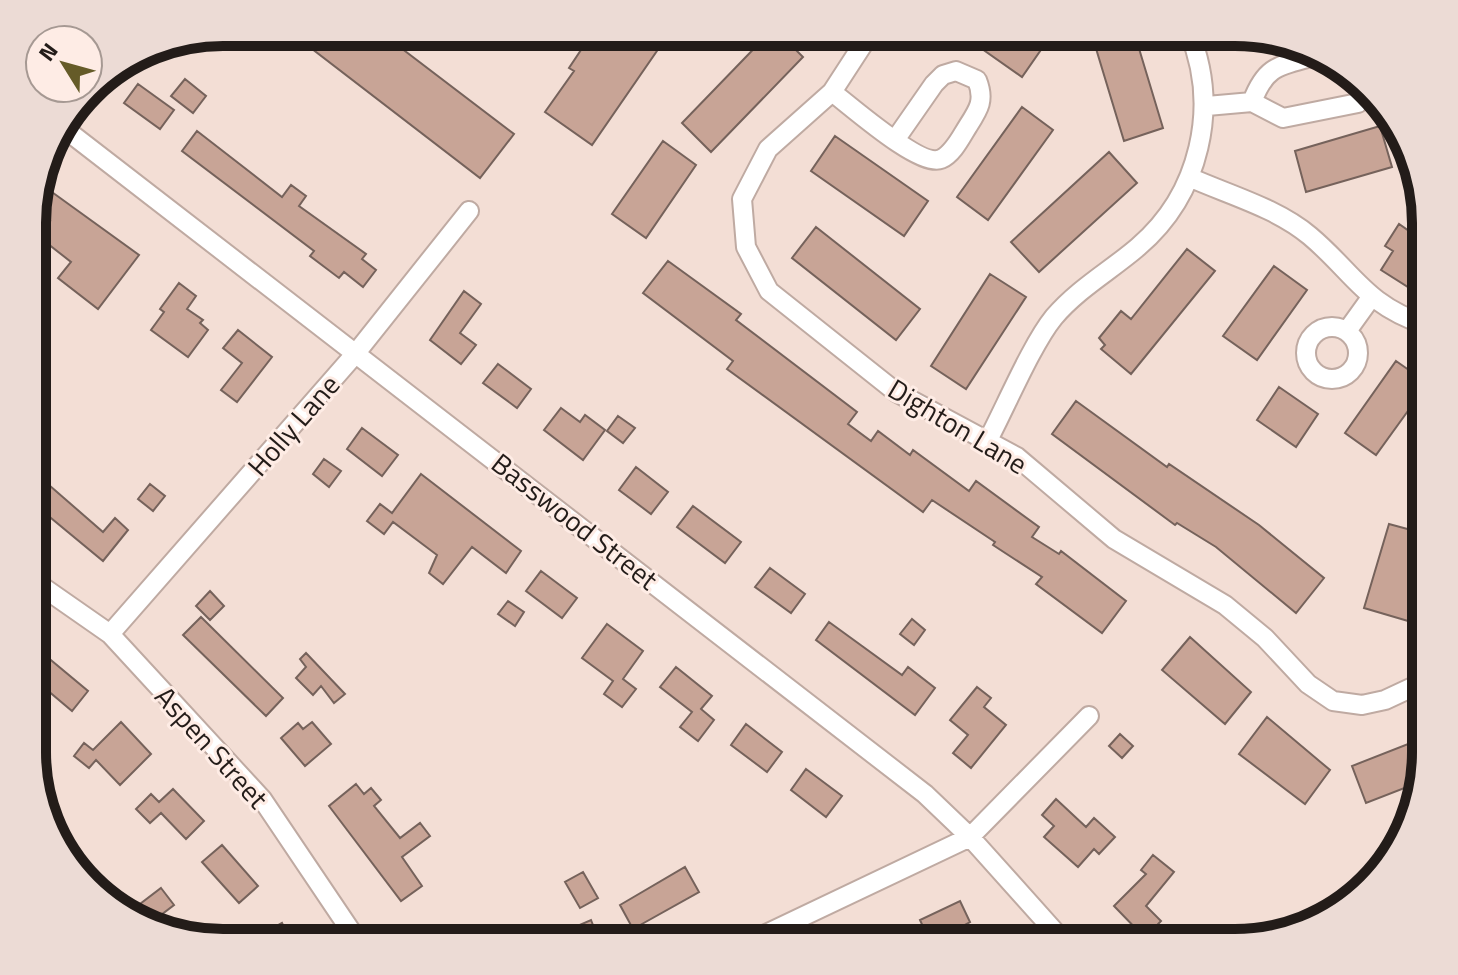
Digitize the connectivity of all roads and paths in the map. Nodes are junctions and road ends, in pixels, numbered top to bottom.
1 (862, 46) edge
2 (1193, 46) edge
3 (1303, 59) edge
4 (832, 92) junction
5 (1361, 99) edge
6 (1252, 102) junction
7 (1207, 106) junction
8 (70, 133) edge
9 (895, 140) junction
10 (1189, 177) junction
11 (469, 211) dead end
12 (1370, 299) junction
13 (1412, 318) edge
14 (1347, 331) dead end
15 (356, 353) junction
16 (988, 440) junction
17 (46, 589) edge
18 (110, 634) junction
19 (1412, 687) edge
20 (1089, 716) dead end
21 (970, 837) junction
22 (350, 929) edge
23 (776, 929) edge
24 (1052, 929) edge

1 - 4 street, Dighton Lane
2 - 7 street
3 - 6 street
4 - 9 street
4 - 16 street, Dighton Lane
5 - 6 street
6 - 7 street
7 - 10 street
8 - 15 street, Basswood Street
9 - 9 street
10 - 12 street
10 - 16 street
11 - 15 street, Holly Lane
12 - 13 street
12 - 14 street
15 - 18 street, Holly Lane
15 - 21 street, Basswood Street
16 - 19 street, Dighton Lane
17 - 18 street, Aspen Street
18 - 22 street, Aspen Street
20 - 21 street
21 - 23 street
21 - 24 street, Basswood Street

